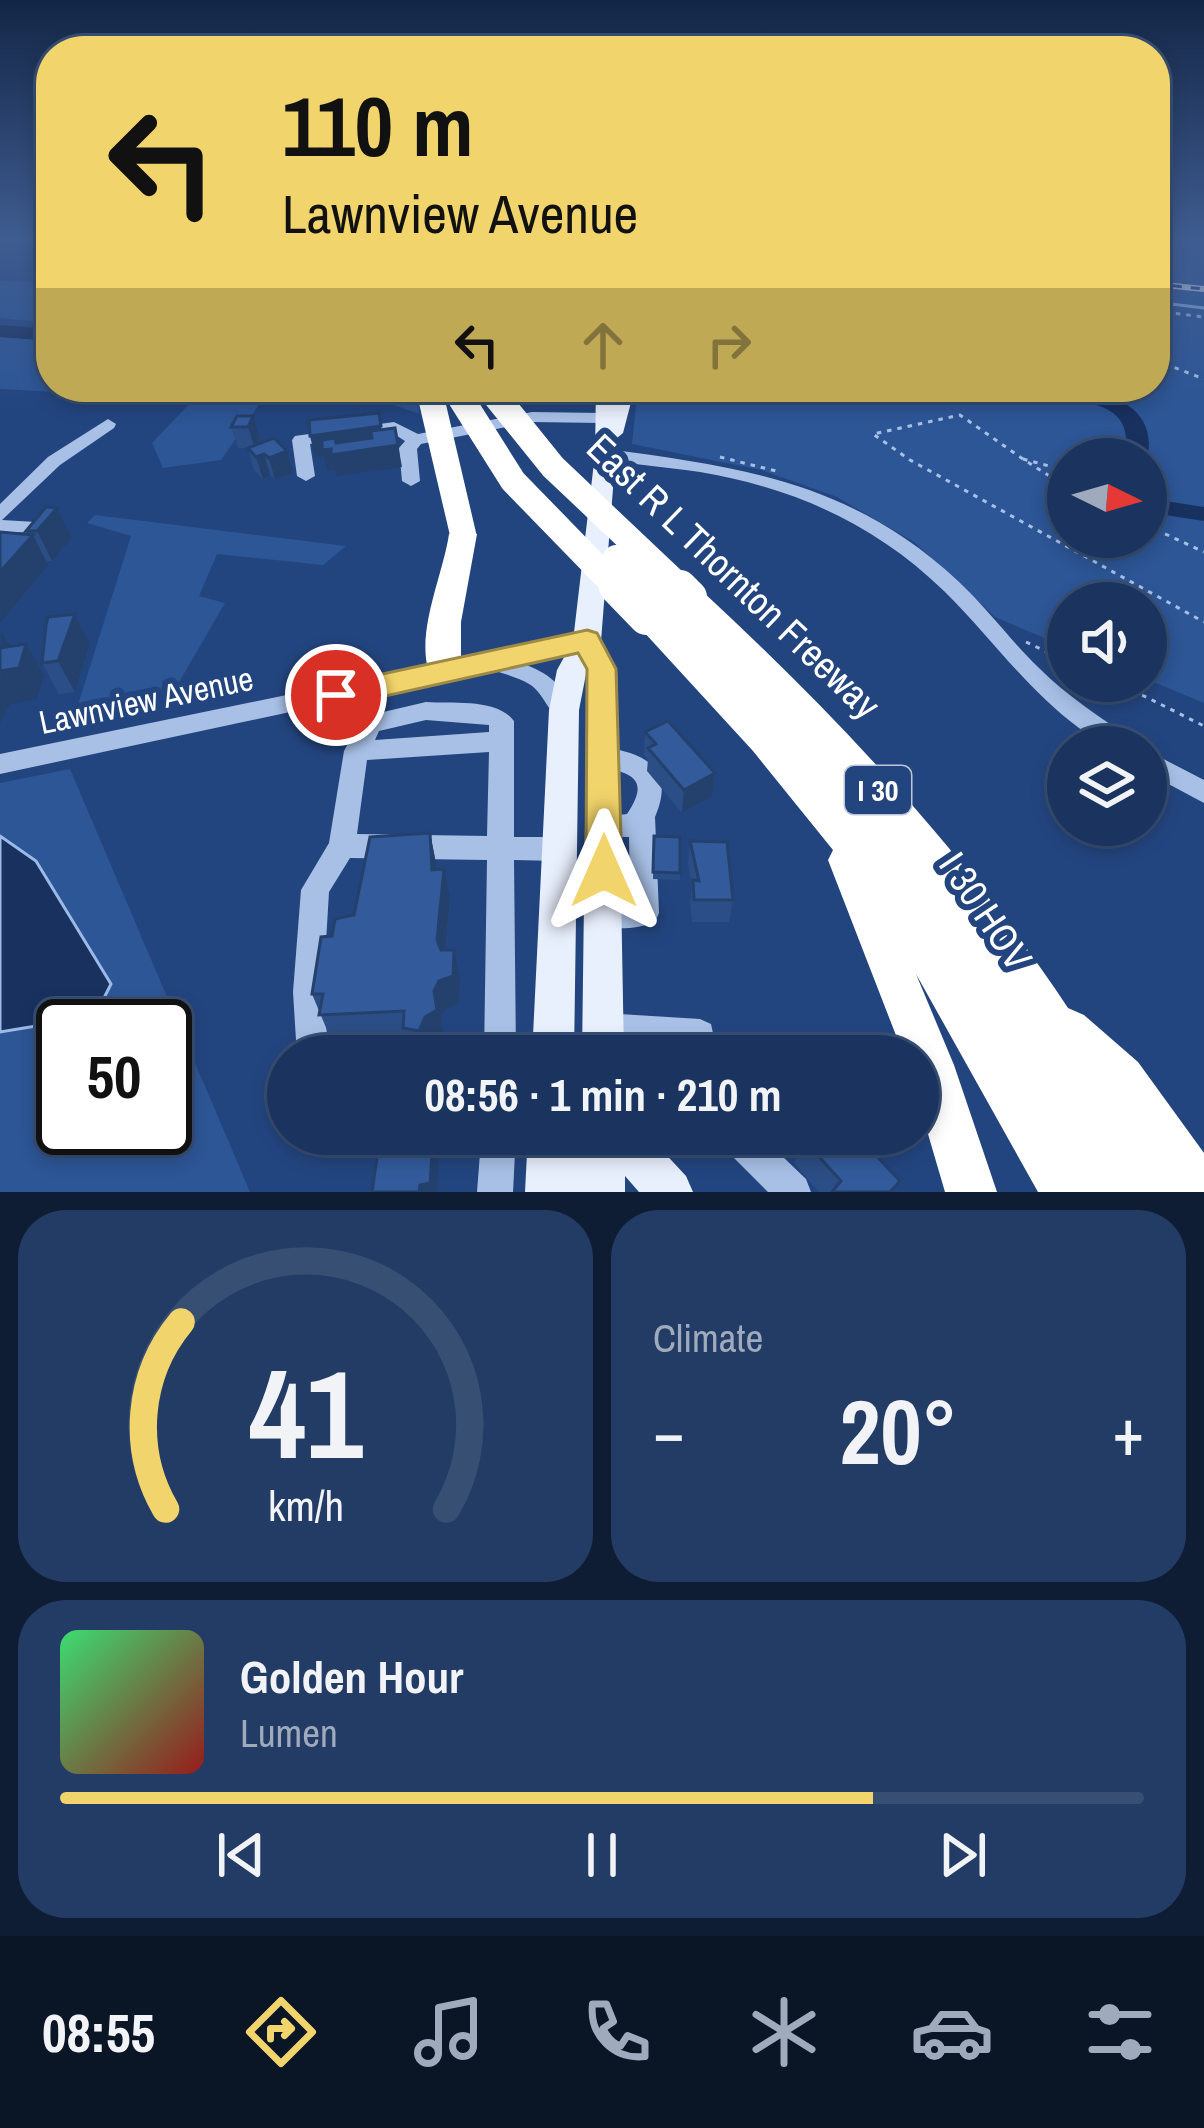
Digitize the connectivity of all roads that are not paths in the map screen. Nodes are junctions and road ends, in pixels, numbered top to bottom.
1 (431, 402) edge
2 (463, 402) edge
3 (477, 402) edge
4 (501, 402) edge
5 (609, 402) edge
6 (613, 402) edge
7 (602, 418) junction
8 (108, 424) dead end
9 (415, 440) junction
10 (605, 454) junction
11 (305, 476) dead end
12 (410, 482) dead end
13 (0, 515) edge
14 (0, 526) edge
15 (59, 529) edge
16 (668, 608) junction
17 (587, 640) junction
18 (498, 662) junction
19 (432, 676) junction
20 (565, 710) junction
21 (426, 711) junction
22 (1098, 726) edge
23 (501, 741) junction
24 (356, 751) junction
25 (603, 757) junction
26 (0, 764) edge
27 (1167, 772) edge
28 (1204, 792) edge
29 (642, 818) junction
30 (832, 820) junction
31 (604, 826) junction
32 (342, 846) junction
33 (503, 849) junction
34 (560, 849) junction
35 (604, 915) junction
36 (1040, 1006) junction
37 (311, 1035) edge
38 (500, 1035) edge
39 (554, 1035) edge
40 (603, 1035) edge
41 (498, 1155) edge
42 (556, 1155) edge
43 (602, 1155) edge
44 (636, 1155) edge
45 (755, 1155) edge
46 (495, 1192) edge
47 (591, 1192) edge
48 (602, 1192) edge
49 (670, 1192) edge
50 (793, 1192) edge
51 (971, 1192) edge
52 (1066, 1192) edge
53 (1107, 1192) edge
54 (1153, 1192) edge
55 (1201, 1192) edge

1 - 19 highway, bridge
2 - 16 highway, East R L Thornton Freeway / I 30, bridge
3 - 16 highway, I 30 HOV, bridge
4 - 16 highway, East R L Thornton Freeway / I 30, bridge
5 - 7 main road
6 - 10 main road
7 - 9 street
7 - 10 main road
8 - 13 street
9 - 11 street
9 - 12 street
10 - 17 main road
10 - 22 street
14 - 15 street
16 - 30 highway, East R L Thornton Freeway / I 30
16 - 36 highway, East R L Thornton Freeway / I 30
16 - 53 highway, I 30 HOV
17 - 18 street, Lawnview Avenue
17 - 20 main road
17 - 25 main road
18 - 19 street, Lawnview Avenue
18 - 20 street
19 - 21 street
19 - 26 street, Lawnview Avenue
20 - 34 main road
21 - 23 street
21 - 24 street
23 - 24 street
23 - 33 street
24 - 32 street
25 - 29 street
25 - 31 main road
27 - 28 street
29 - 31 street
29 - 35 street
30 - 51 highway
30 - 52 highway, East R L Thornton Freeway / I 30
31 - 35 main road
32 - 33 street
32 - 37 street
33 - 34 street
33 - 38 street
34 - 39 main road
35 - 40 main road
36 - 54 highway, East R L Thornton Freeway / I 30
36 - 55 highway
41 - 46 street
42 - 47 main road
43 - 48 main road
44 - 49 main road
45 - 50 street

